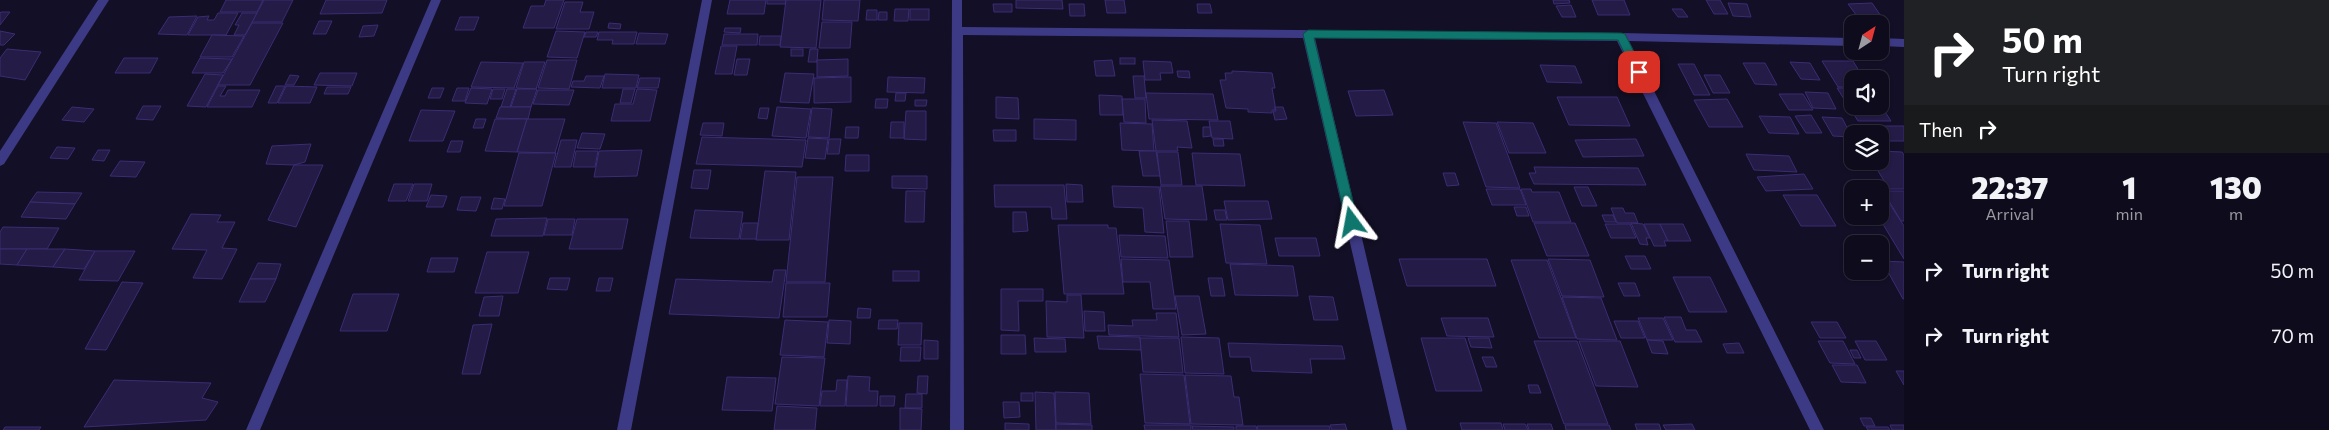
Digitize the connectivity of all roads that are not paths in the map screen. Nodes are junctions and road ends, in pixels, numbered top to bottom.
1 (104, 0) edge
2 (436, 0) edge
3 (707, 0) edge
4 (956, 0) edge
5 (957, 31) junction
6 (1308, 34) junction
7 (1621, 37) junction
8 (1844, 42) edge
9 (1889, 42) edge
10 (1904, 43) edge
11 (0, 161) edge
12 (253, 430) edge
13 (624, 430) edge
14 (957, 430) edge
15 (1400, 430) edge
16 (1817, 430) edge

1 - 11 street
2 - 12 street
3 - 13 street
4 - 5 street
5 - 6 street
5 - 14 street
6 - 7 street
6 - 15 street
7 - 8 street
7 - 16 street
9 - 10 street

